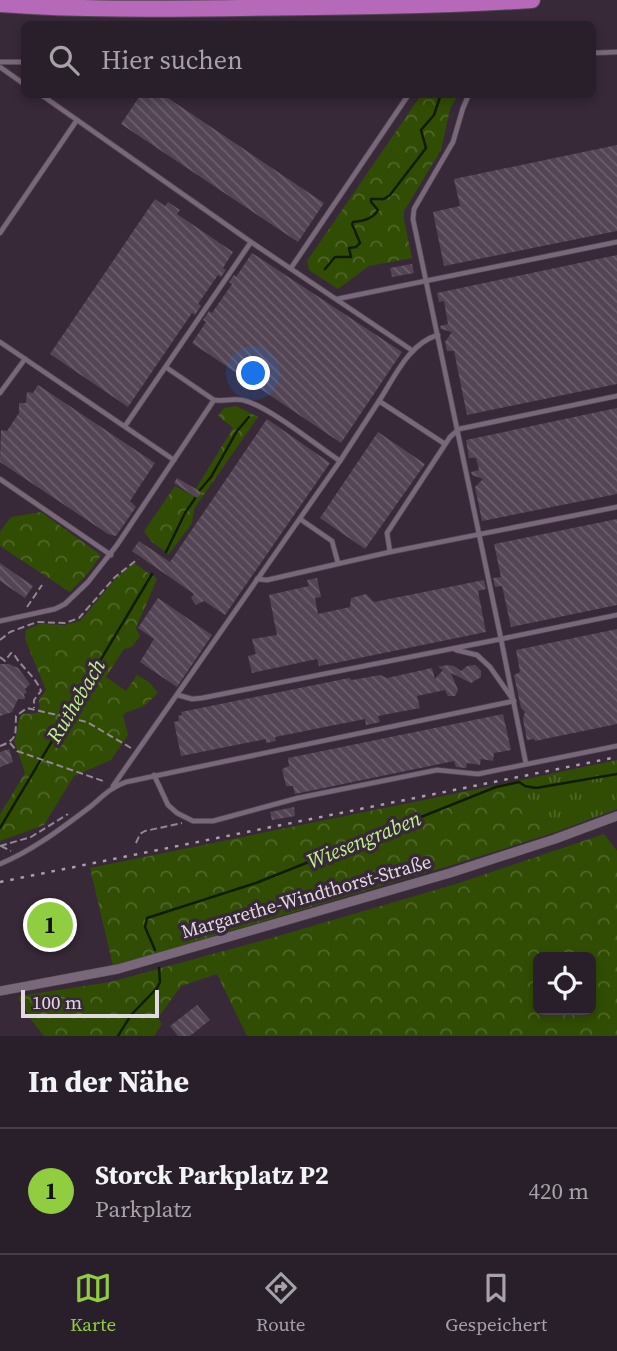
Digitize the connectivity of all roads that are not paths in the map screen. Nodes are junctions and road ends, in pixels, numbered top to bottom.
1 (532, 0) edge
2 (0, 4) edge
3 (617, 51) edge
4 (596, 53) edge
5 (21, 62) edge
6 (0, 64) edge
7 (21, 82) edge
8 (46, 98) edge
9 (406, 98) edge
10 (467, 98) edge
11 (77, 120) junction
12 (0, 233) edge
13 (251, 242) junction
14 (617, 242) edge
15 (291, 268) junction
16 (426, 281) junction
17 (337, 299) junction
18 (438, 335) junction
19 (0, 342) edge
20 (413, 351) junction
21 (25, 359) junction
22 (167, 368) junction
23 (0, 393) edge
24 (617, 396) edge
25 (214, 400) junction
26 (379, 401) junction
27 (125, 426) junction
28 (458, 429) junction
29 (445, 444) junction
30 (174, 460) junction
31 (340, 461) junction
32 (0, 479) edge
33 (617, 507) edge
34 (300, 519) junction
35 (481, 535) junction
36 (390, 552) junction
37 (111, 555) junction
38 (338, 563) junction
39 (257, 579) junction
40 (617, 615) edge
41 (0, 621) edge
42 (501, 639) junction
43 (453, 649) junction
44 (178, 695) junction
45 (514, 701) junction
46 (617, 746) edge
47 (526, 764) junction
48 (154, 775) junction
49 (113, 786) junction
50 (617, 816) edge
51 (0, 864) edge
52 (0, 991) edge

1 - 2 highway
3 - 4 lane
5 - 6 lane
6 - 7 lane
8 - 11 lane
9 - 15 lane
10 - 16 lane
11 - 12 lane
11 - 13 lane
13 - 15 lane
13 - 22 lane
14 - 16 lane
15 - 17 lane
16 - 17 lane
16 - 18 lane
17 - 20 lane
18 - 20 lane
18 - 28 lane
19 - 21 lane
20 - 26 lane
21 - 23 lane
21 - 27 lane
22 - 25 lane
22 - 27 lane
24 - 28 lane
25 - 30 lane
25 - 31 lane
26 - 29 lane
26 - 31 lane
27 - 30 lane
28 - 29 lane
28 - 35 lane
29 - 36 lane
30 - 37 lane
31 - 34 lane
32 - 37 lane
33 - 35 lane
34 - 38 lane
34 - 39 lane
35 - 36 lane
35 - 42 lane
36 - 38 lane
37 - 41 lane
38 - 39 lane
39 - 44 lane
40 - 42 lane
42 - 43 lane
42 - 45 lane
43 - 44 lane
43 - 45 lane
44 - 49 lane
45 - 47 lane
45 - 48 lane
46 - 47 lane
47 - 48 lane
48 - 49 lane
49 - 51 lane
50 - 52 street, Margarethe-Windthorst-Straße

